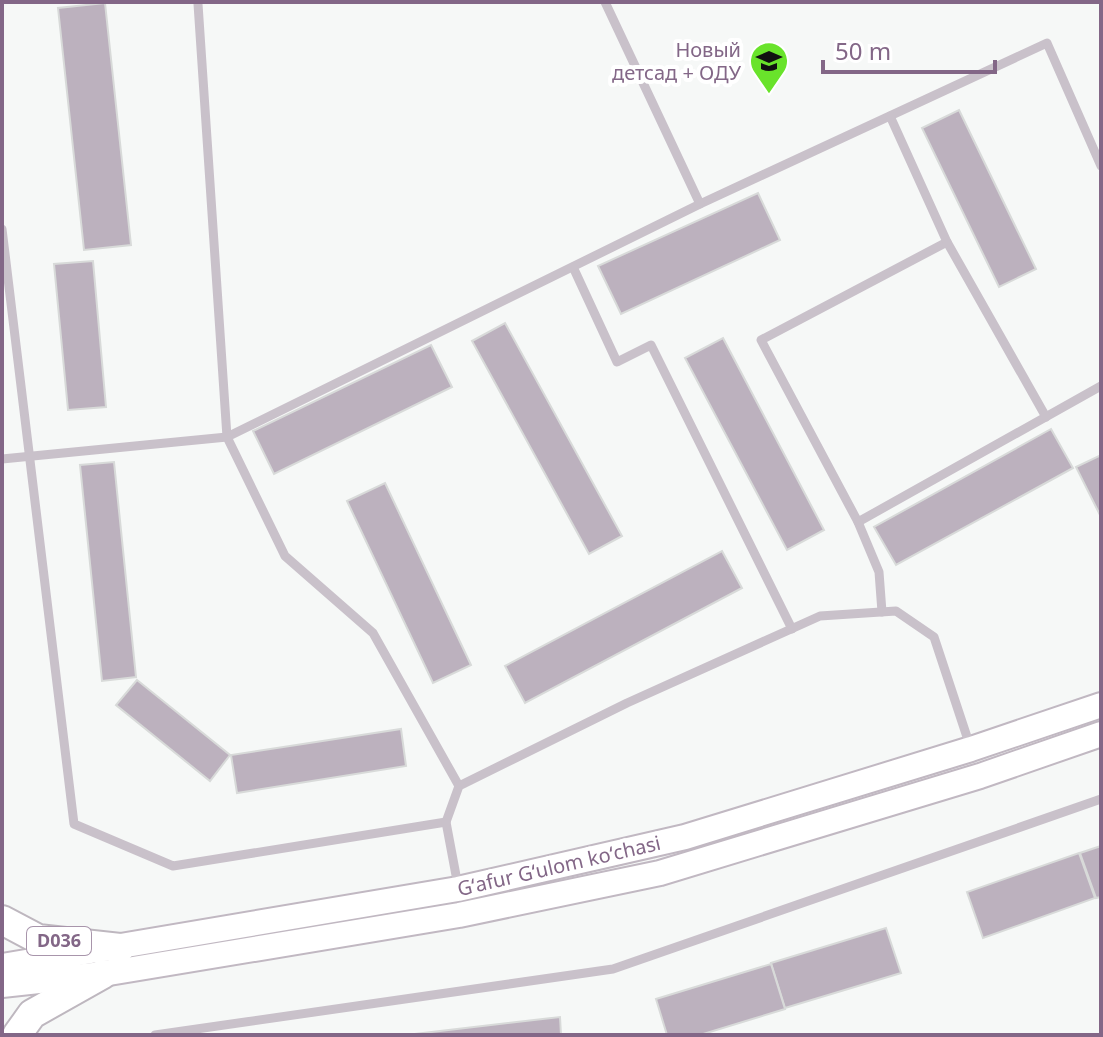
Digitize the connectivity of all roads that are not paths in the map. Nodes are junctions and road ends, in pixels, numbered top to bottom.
1 (605, 2) edge
2 (198, 4) edge
3 (890, 116) junction
4 (1101, 166) edge
5 (700, 204) junction
6 (2, 229) edge
7 (947, 242) junction
8 (573, 267) junction
9 (1101, 386) edge
10 (1046, 417) junction
11 (227, 437) junction
12 (29, 456) junction
13 (2, 459) edge
14 (858, 522) junction
15 (882, 612) junction
16 (792, 629) junction
17 (1101, 705) edge
18 (1101, 734) edge
19 (971, 749) junction
20 (980, 776) junction
21 (459, 786) junction
22 (1101, 799) edge
23 (446, 822) junction
24 (458, 889) junction
25 (2, 920) edge
26 (120, 948) junction
27 (2, 966) edge
28 (103, 974) junction
29 (2, 985) edge
30 (17, 1035) edge
31 (155, 1035) edge

1 - 5 lane
2 - 11 lane
3 - 4 lane
3 - 5 lane
3 - 7 lane
5 - 8 lane
6 - 12 lane
7 - 10 lane
7 - 14 lane
8 - 11 lane
8 - 16 lane
9 - 10 lane
10 - 14 lane
11 - 12 lane
11 - 21 lane
12 - 13 lane
12 - 23 lane
14 - 15 lane
15 - 16 lane
15 - 19 lane
16 - 21 lane
17 - 19 main road, Gʻafur Gʻulom koʻchasi / D036
18 - 20 main road, Gʻafur Gʻulom koʻchasi / D036
19 - 20 main road
19 - 24 main road, Gʻafur Gʻulom koʻchasi / D036
20 - 28 main road, Gʻafur Gʻulom koʻchasi / D036
21 - 23 lane
22 - 31 lane
23 - 24 lane
24 - 26 main road, Gʻafur Gʻulom koʻchasi / D036
25 - 26 main road, D036
26 - 27 main road, Gʻafur Gʻulom koʻchasi / D036
28 - 29 main road, Gʻafur Gʻulom koʻchasi / D036
28 - 30 main road, D036

